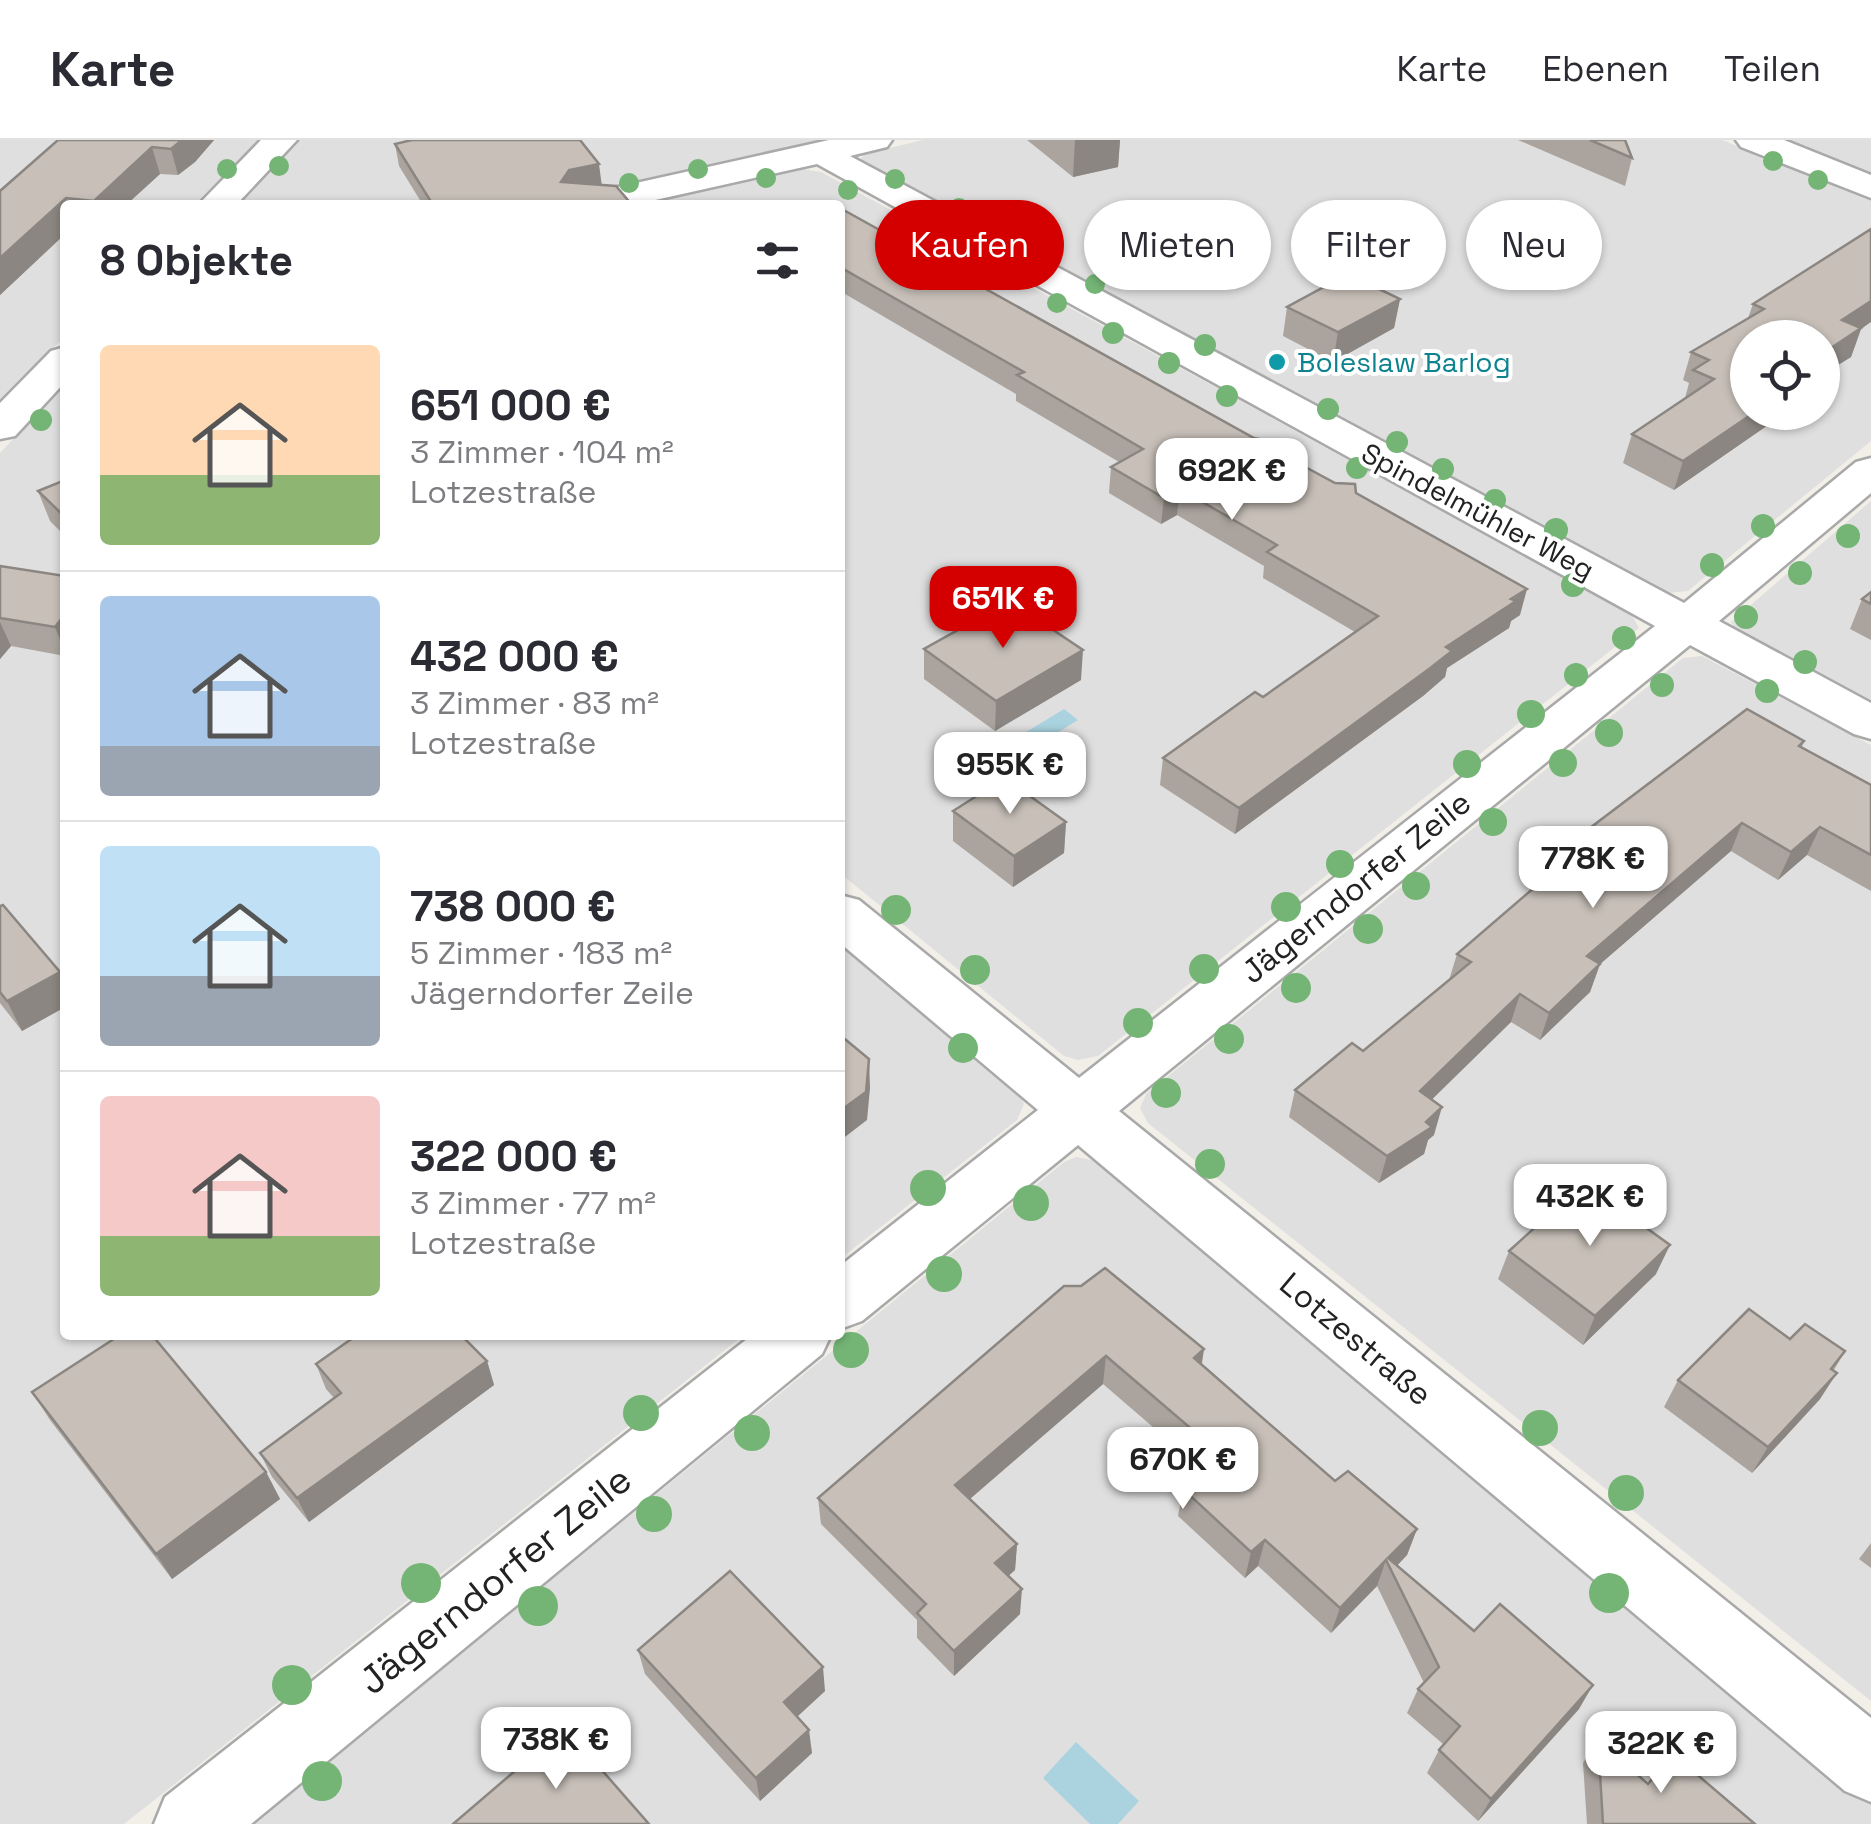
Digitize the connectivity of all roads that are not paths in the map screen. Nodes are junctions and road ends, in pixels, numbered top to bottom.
1 (280, 140) edge
2 (875, 140) edge
3 (1753, 140) edge
4 (824, 152) junction
5 (1871, 187) edge
6 (221, 200) edge
7 (608, 200) edge
8 (60, 365) edge
9 (0, 427) edge
10 (1871, 471) edge
11 (1684, 622) junction
12 (1871, 723) edge
13 (845, 918) edge
14 (1078, 1110) junction
15 (845, 1298) edge
16 (793, 1340) edge
17 (1871, 1765) edge
18 (192, 1824) edge

1 - 6 street
2 - 4 street
3 - 5 street
4 - 7 street
4 - 11 street, Spindelmühler Weg
8 - 9 street
10 - 11 street, Jägerndorfer Zeile
11 - 12 street, Spindelmühler Weg
11 - 14 street, Jägerndorfer Zeile
13 - 14 street, Lotzestraße
14 - 15 street, Jägerndorfer Zeile
14 - 17 street, Lotzestraße
16 - 18 street, Jägerndorfer Zeile

